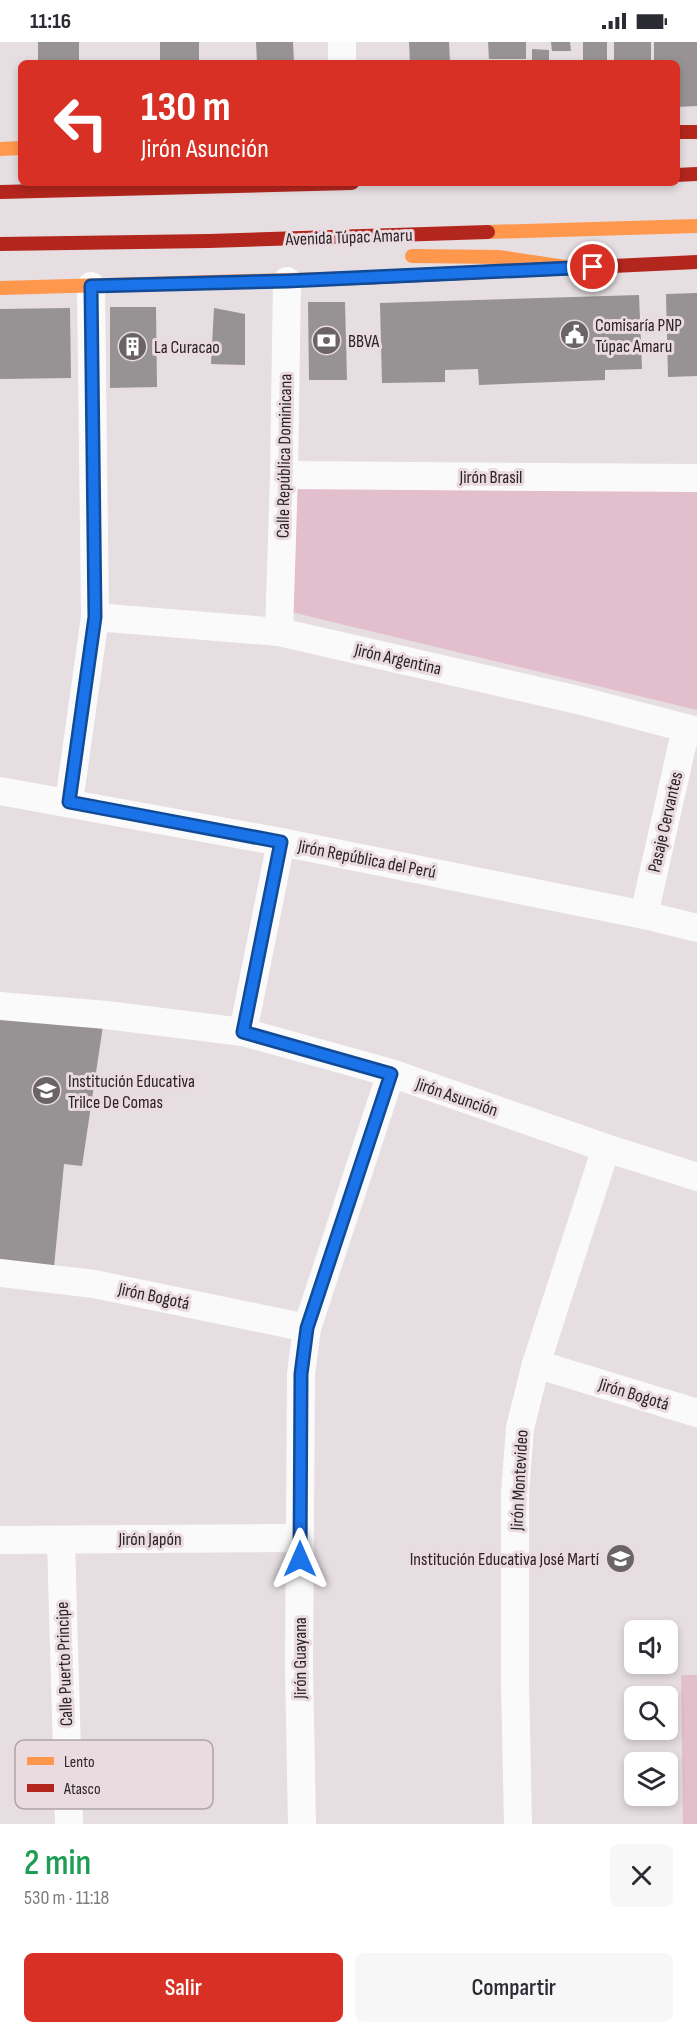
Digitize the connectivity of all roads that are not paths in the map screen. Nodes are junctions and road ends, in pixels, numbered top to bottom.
1 (342, 42) edge
2 (342, 60) edge
3 (680, 132) edge
4 (697, 132) edge
5 (18, 148) edge
6 (0, 149) edge
7 (697, 174) edge
8 (680, 175) edge
9 (235, 186) edge
10 (0, 192) edge
11 (697, 226) edge
12 (209, 241) junction
13 (0, 244) edge
14 (235, 254) dead end
15 (403, 256) dead end
16 (697, 262) edge
17 (572, 268) junction
18 (287, 281) junction
19 (91, 286) junction
20 (0, 288) edge
21 (284, 475) junction
22 (697, 478) edge
23 (95, 617) junction
24 (279, 632) junction
25 (692, 729) edge
26 (0, 791) edge
27 (69, 802) junction
28 (281, 842) junction
29 (644, 915) junction
30 (697, 928) edge
31 (0, 1006) edge
32 (243, 1032) junction
33 (391, 1074) junction
34 (606, 1148) junction
35 (697, 1177) edge
36 (0, 1273) edge
37 (307, 1328) junction
38 (536, 1364) junction
39 (697, 1413) edge
40 (300, 1538) junction
41 (0, 1540) edge
42 (60, 1540) junction
43 (66, 1740) edge
44 (69, 1809) edge
45 (69, 1824) edge
46 (302, 1824) edge
47 (518, 1824) edge

1 - 2 street
3 - 4 main road
5 - 6 main road
7 - 8 main road
9 - 10 main road
11 - 12 main road, Avenida Túpac Amaru
12 - 13 main road, Avenida Túpac Amaru
12 - 14 main road
15 - 17 main road
16 - 17 main road
17 - 18 main road
18 - 19 main road
18 - 21 street, Calle República Dominicana
19 - 20 main road
19 - 23 street
21 - 22 street, Jirón Brasil
21 - 24 street, Calle República Dominicana
23 - 24 street, Jirón Argentina
23 - 27 street
24 - 25 street, Jirón Argentina
25 - 29 street, Pasaje Cervantes
26 - 27 street, Jirón República del Perú
27 - 28 street, Jirón República del Perú
28 - 29 street, Jirón República del Perú
28 - 32 street
29 - 30 street, Jirón República del Perú
31 - 32 street, Jirón Asunción
32 - 33 street, Jirón Asunción
33 - 34 street, Jirón Asunción
33 - 37 street, Jirón Guayana
34 - 35 street, Jirón Asunción
34 - 38 street, Jirón Montevideo
36 - 37 street, Jirón Bogotá
37 - 40 street, Jirón Guayana
38 - 39 street, Jirón Bogotá
38 - 47 street, Jirón Montevideo
40 - 42 street, Jirón Japón
40 - 46 street, Jirón Guayana
41 - 42 street, Jirón Japón
42 - 43 street, Calle Puerto Principe
44 - 45 street, Calle Puerto Principe

